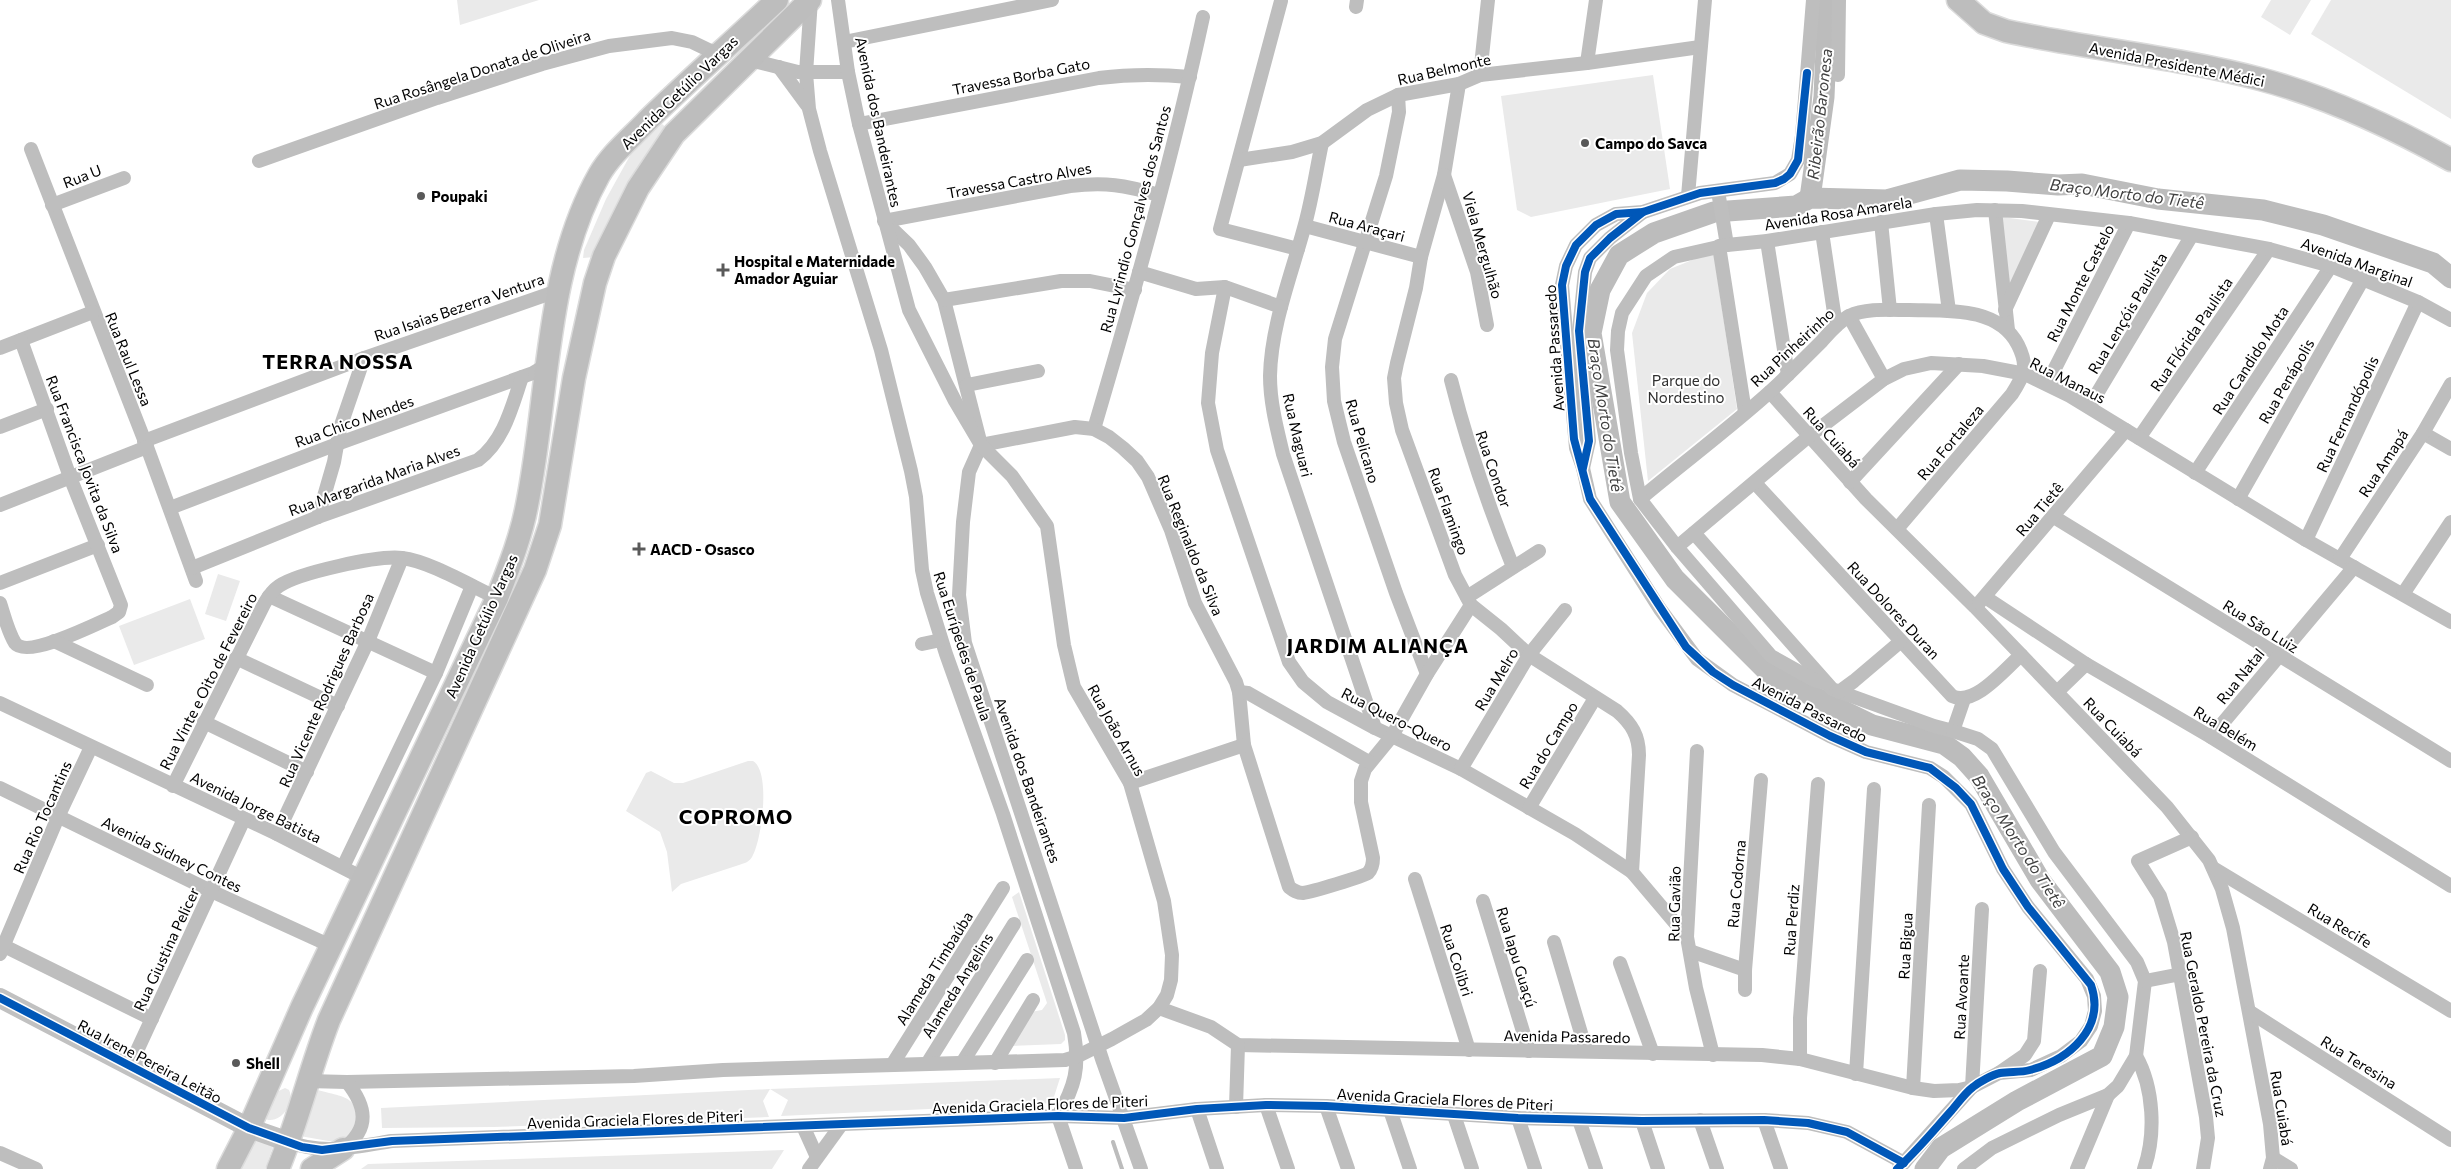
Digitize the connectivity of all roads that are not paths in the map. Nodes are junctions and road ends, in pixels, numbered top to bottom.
1 (776, 0) edge
2 (810, 0) edge
3 (838, 0) edge
4 (1052, 0) edge
5 (1488, 0) edge
6 (1596, 0) edge
7 (1705, 0) edge
8 (1812, 0) edge
9 (1839, 0) edge
10 (1958, 0) edge
11 (1281, 1) edge
12 (1203, 17) dead end
13 (844, 42) junction
14 (1700, 47) junction
15 (718, 55) junction
16 (750, 60) junction
17 (1587, 64) junction
18 (779, 67) junction
19 (848, 72) junction
20 (806, 73) junction
21 (1480, 75) junction
22 (1838, 76) dead end
23 (1190, 77) junction
24 (1459, 84) junction
25 (1398, 95) junction
26 (809, 109) junction
27 (859, 124) junction
28 (1322, 143) junction
29 (31, 149) dead end
30 (1239, 160) junction
31 (2451, 160) edge
32 (259, 161) dead end
33 (1444, 175) junction
34 (124, 178) dead end
35 (1718, 191) junction
36 (1159, 195) junction
37 (1688, 196) junction
38 (52, 205) junction
39 (1995, 210) junction
40 (1643, 212) junction
41 (1936, 214) junction
42 (2049, 215) junction
43 (884, 222) junction
44 (1881, 222) junction
45 (2129, 223) junction
46 (1305, 226) junction
47 (1822, 232) junction
48 (2192, 234) junction
49 (1767, 241) junction
50 (1365, 242) junction
51 (1723, 246) junction
52 (1298, 249) junction
53 (2269, 249) junction
54 (568, 250) junction
55 (1421, 257) junction
56 (2331, 266) junction
57 (599, 269) junction
58 (1139, 272) junction
59 (2363, 279) junction
60 (1225, 287) junction
61 (560, 290) junction
62 (1135, 290) junction
63 (944, 300) junction
64 (2418, 302) junction
65 (1281, 307) junction
66 (1890, 310) junction
67 (1949, 310) junction
68 (2004, 311) junction
69 (93, 312) junction
70 (1849, 316) junction
71 (2451, 320) edge
72 (1487, 325) dead end
73 (1836, 326) junction
74 (2008, 330) junction
75 (21, 340) junction
76 (0, 348) edge
77 (364, 358) junction
78 (548, 364) junction
79 (1960, 364) junction
80 (1038, 371) dead end
81 (2025, 374) junction
82 (1788, 375) junction
83 (522, 378) junction
84 (1884, 379) junction
85 (1451, 380) dead end
86 (2048, 384) junction
87 (2451, 384) edge
88 (966, 385) junction
89 (1770, 392) junction
90 (2090, 407) junction
91 (47, 409) junction
92 (1744, 412) junction
93 (0, 427) edge
94 (1094, 429) junction
95 (2126, 430) junction
96 (2423, 433) junction
97 (1808, 437) junction
98 (2139, 438) junction
99 (146, 444) junction
100 (337, 444) junction
101 (981, 445) junction
102 (2451, 449) edge
103 (1583, 468) junction
104 (2195, 472) junction
105 (70, 477) junction
106 (1850, 482) junction
107 (1755, 483) junction
108 (2238, 498) junction
109 (1640, 499) junction
110 (0, 505) edge
111 (170, 508) junction
112 (318, 517) junction
113 (2054, 517) junction
114 (2451, 522) edge
115 (1897, 529) junction
116 (1694, 532) junction
117 (2306, 540) junction
118 (98, 545) junction
119 (1677, 547) junction
120 (1540, 551) dead end
121 (402, 558) junction
122 (2340, 559) junction
123 (1514, 567) junction
124 (2354, 567) junction
125 (194, 574) joint
126 (0, 583) edge
127 (472, 586) junction
128 (2403, 594) junction
129 (269, 596) junction
130 (497, 598) junction
131 (1469, 601) junction
132 (1980, 602) junction
133 (0, 603) edge
134 (1565, 610) dead end
135 (2451, 622) edge
136 (941, 640) junction
137 (54, 641) junction
138 (368, 641) junction
139 (1900, 642) junction
140 (922, 644) dead end
141 (1529, 655) junction
142 (2021, 655) junction
143 (2278, 656) junction
144 (236, 658) junction
145 (2086, 664) junction
146 (436, 673) junction
147 (1426, 674) junction
148 (1826, 683) junction
149 (147, 685) dead end
150 (1239, 692) junction
151 (1838, 692) junction
152 (2057, 692) junction
153 (1595, 698) junction
154 (1964, 700) junction
155 (0, 703) edge
156 (338, 706) junction
157 (204, 722) junction
158 (1375, 728) junction
159 (1953, 731) junction
160 (1392, 736) junction
161 (2211, 737) junction
162 (1244, 745) junction
163 (91, 748) junction
164 (1697, 751) dead end
165 (2451, 761) edge
166 (1369, 762) junction
167 (1461, 769) junction
168 (307, 772) junction
169 (1761, 780) dead end
170 (1130, 783) junction
171 (1818, 784) dead end
172 (173, 786) junction
173 (0, 788) edge
174 (1874, 789) dead end
175 (1929, 805) dead end
176 (1529, 808) junction
177 (58, 817) junction
178 (244, 819) junction
179 (277, 834) junction
180 (2192, 837) junction
181 (343, 867) junction
182 (2213, 868) junction
183 (1632, 872) junction
184 (363, 878) junction
185 (1415, 880) dead end
186 (2451, 886) edge
187 (1004, 888) dead end
188 (211, 891) junction
189 (1483, 901) dead end
190 (1982, 909) dead end
191 (1014, 924) dead end
192 (1554, 942) dead end
193 (1689, 944) junction
194 (331, 946) junction
195 (1, 948) edge
196 (1026, 960) dead end
197 (1620, 963) dead end
198 (1744, 970) junction
199 (2040, 971) dead end
200 (2181, 974) junction
201 (2144, 981) junction
202 (1746, 990) dead end
203 (0, 998) edge
204 (1033, 1000) dead end
205 (1158, 1008) junction
206 (2451, 1010) edge
207 (2250, 1012) junction
208 (152, 1019) junction
209 (1238, 1045) junction
210 (1098, 1046) junction
211 (1470, 1050) junction
212 (1586, 1050) junction
213 (1529, 1051) junction
214 (1653, 1054) junction
215 (1713, 1055) junction
216 (1078, 1056) junction
217 (1800, 1059) junction
218 (2134, 1061) junction
219 (995, 1062) junction
220 (962, 1063) junction
221 (927, 1064) junction
222 (892, 1065) junction
223 (130, 1066) junction
224 (1999, 1073) junction
225 (1856, 1074) junction
226 (307, 1081) junction
227 (347, 1082) junction
228 (267, 1087) junction
229 (1972, 1087) junction
230 (1912, 1088) junction
231 (2108, 1095) junction
232 (1266, 1105) junction
233 (1326, 1106) junction
234 (1236, 1107) junction
235 (1196, 1109) junction
236 (1390, 1110) junction
237 (1454, 1115) junction
238 (1058, 1116) junction
239 (1124, 1118) junction
240 (1518, 1118) junction
241 (1579, 1120) junction
242 (1700, 1120) junction
243 (1764, 1120) junction
244 (1642, 1121) junction
245 (841, 1125) junction
246 (803, 1126) junction
247 (362, 1127) junction
248 (249, 1128) junction
249 (2451, 1140) edge
250 (289, 1142) junction
251 (392, 1142) junction
252 (343, 1149) junction
253 (0, 1152) edge
254 (816, 1164) edge
255 (2272, 1164) edge
256 (1901, 1166) edge
257 (36, 1169) edge
258 (228, 1169) edge
259 (278, 1169) edge
260 (312, 1169) edge
261 (1076, 1169) edge
262 (1141, 1169) edge
263 (1217, 1169) edge
264 (1288, 1169) edge
265 (1348, 1169) edge
266 (1410, 1169) edge
267 (1472, 1169) edge
268 (1535, 1169) edge
269 (1596, 1169) edge
270 (1658, 1169) edge
271 (1717, 1169) edge
272 (1781, 1169) edge
273 (1964, 1169) edge
274 (2077, 1169) edge
275 (2144, 1169) edge
276 (2203, 1169) edge
277 (2291, 1169) edge

1 - 15 main road, Avenida Getúlio Vargas
2 - 16 main road, Avenida Getúlio Vargas
2 - 20 street, Rua Eurípedes de Paula
3 - 13 street, Avenida dos Bandeirantes
4 - 13 street
5 - 21 street
6 - 17 street
7 - 14 street
8 - 35 street, Avenida Passaredo
9 - 22 street
10 - 31 main road, Avenida Presidente Médici
11 - 30 street
12 - 23 street, Rua Lyrindio Gonçalves dos Santos
13 - 19 street, Avenida dos Bandeirantes
14 - 17 street, Rua Belmonte
14 - 37 street
15 - 32 street, Rua Rosângela Donata de Oliveira
15 - 54 main road, Avenida Getúlio Vargas
16 - 18 street
16 - 57 main road, Avenida Getúlio Vargas
17 - 21 street, Rua Belmonte
18 - 20 street
18 - 26 street
19 - 20 street
19 - 27 street, Avenida dos Bandeirantes
20 - 26 street, Rua Eurípedes de Paula
21 - 24 street, Rua Belmonte
23 - 27 street, Travessa Borba Gato
23 - 36 street, Rua Lyrindio Gonçalves dos Santos
24 - 25 street, Rua Belmonte
24 - 33 street, Rua Flamingo
25 - 28 street, Rua Belmonte
25 - 50 street, Rua Pelicano
26 - 136 street, Rua Eurípedes de Paula
27 - 43 street, Avenida dos Bandeirantes
28 - 30 street, Rua Belmonte
28 - 46 street, Rua Maguari
29 - 38 street, Rua Raul Lessa
30 - 52 street
33 - 55 street, Rua Flamingo
33 - 72 street, Viela Mergulhão
34 - 38 street, Rua U
35 - 37 street, Avenida Passaredo
35 - 51 street
36 - 43 street, Travessa Castro Alves
36 - 58 street, Rua Lyrindio Gonçalves dos Santos
37 - 40 street, Avenida Passaredo
38 - 69 street, Rua Raul Lessa
39 - 41 street, Avenida Rosa Amarela
39 - 42 street, Avenida Rosa Amarela
39 - 68 street
40 - 103 street, Avenida Passaredo
40 - 103 street, Avenida Passaredo
41 - 44 street, Avenida Rosa Amarela
41 - 67 street
42 - 45 street, Avenida Rosa Amarela
42 - 68 street
43 - 63 street, Avenida dos Bandeirantes
43 - 101 street, Avenida dos Bandeirantes
44 - 47 street, Avenida Rosa Amarela
44 - 66 street
45 - 48 street, Avenida Marginal
45 - 86 street, Rua Monte Castelo
46 - 50 street, Rua Araçari
46 - 52 street, Rua Maguari
47 - 49 street, Avenida Rosa Amarela
47 - 73 street
48 - 53 street, Avenida Marginal
48 - 90 street, Rua Lençóis Paulista
49 - 51 street, Avenida Rosa Amarela
49 - 82 street
50 - 55 street, Rua Araçari
50 - 147 street, Rua Pelicano
51 - 92 street
51 - 109 street, Avenida Rosa Amarela
52 - 65 street, Rua Maguari
53 - 56 street, Avenida Marginal
53 - 98 street, Rua Flórida Paulista
54 - 57 main road
54 - 61 main road, Avenida Getúlio Vargas
55 - 131 street, Rua Flamingo
56 - 59 street, Avenida Marginal
56 - 104 street, Rua Candido Mota
57 - 226 main road, Avenida Getúlio Vargas
58 - 60 street
58 - 62 street, Rua Lyrindio Gonçalves dos Santos
59 - 64 street, Avenida Marginal
59 - 108 street, Rua Penápolis
60 - 65 street
60 - 158 street, Rua Quero-Quero
61 - 77 street, Rua Isaias Bezerra Ventura
61 - 78 main road, Avenida Getúlio Vargas
62 - 63 street
62 - 94 street, Rua Lyrindio Gonçalves dos Santos
63 - 88 street, Avenida dos Bandeirantes
64 - 71 street, Avenida Marginal
64 - 117 street, Rua Fernandópolis
65 - 158 street, Rua Maguari
66 - 67 street, Rua Pinheirinho
66 - 70 street, Rua Pinheirinho
67 - 74 street, Rua Pinheirinho
68 - 74 street
69 - 75 street
69 - 99 street, Rua Raul Lessa
70 - 73 street, Rua Pinheirinho
70 - 84 street
73 - 82 street, Rua Pinheirinho
74 - 81 street
75 - 76 street
75 - 91 street, Rua Francisca Jovita da Silva
77 - 99 street, Rua Isaias Bezerra Ventura
77 - 100 street
78 - 83 street, Rua Chico Mendes
78 - 130 main road, Avenida Getúlio Vargas
79 - 81 street, Rua Manaus
79 - 84 street, Rua Manaus
79 - 106 street
80 - 88 street
81 - 86 street, Rua Manaus
81 - 115 street, Rua Fortaleza
82 - 89 street, Rua Pinheirinho
83 - 100 street, Rua Chico Mendes
83 - 112 street, Rua Margarida Maria Alves
84 - 97 street, Rua Manaus
85 - 123 street, Rua Condor
86 - 90 street, Rua Manaus
87 - 96 street, Rua Amapá
88 - 101 street, Avenida dos Bandeirantes
89 - 92 street, Rua Pinheirinho
89 - 97 street, Rua Cuiabá
90 - 95 street, Rua Manaus
91 - 93 street
91 - 105 street, Rua Francisca Jovita da Silva
92 - 109 street, Rua Pinheirinho
94 - 101 street, Rua Reginaldo da Silva
94 - 150 street, Rua Reginaldo da Silva
95 - 98 street, Rua Manaus
95 - 113 street, Rua Tietê
96 - 102 street
96 - 122 street, Rua Amapá
97 - 106 street, Rua Cuiabá
97 - 107 street, Rua Manaus
98 - 104 street, Rua Manaus
99 - 105 street, Rua Isaias Bezerra Ventura
99 - 111 street, Rua Raul Lessa
100 - 111 street, Rua Chico Mendes
100 - 112 street
101 - 170 street, Rua João Arnus
101 - 210 street, Avenida dos Bandeirantes
103 - 224 street, Avenida Passaredo
104 - 108 street, Rua Manaus
105 - 110 street, Rua Isaias Bezerra Ventura
105 - 118 street, Rua Francisca Jovita da Silva
106 - 115 street, Rua Cuiabá
107 - 116 street, Rua Manaus
107 - 139 street, Rua Dolores Duran
108 - 117 street, Rua Manaus
109 - 119 street
111 - 125 street, Rua Raul Lessa
112 - 125 street, Rua Margarida Maria Alves
113 - 132 street, Rua Tietê
113 - 143 street, Rua São Luiz
114 - 128 street
115 - 132 street, Rua Cuiabá
116 - 119 street, Rua Manaus
116 - 148 street
117 - 122 street, Rua Manaus
118 - 126 street
118 - 137 street, Rua Francisca Jovita da Silva
119 - 148 street
120 - 123 street
121 - 127 street, Rua Vinte e Oito de Fevereiro
121 - 129 street, Rua Vinte e Oito de Fevereiro
121 - 138 street, Rua Vicente Rodrigues Barbosa
122 - 124 street, Rua Manaus
123 - 131 street
124 - 128 street, Rua Manaus
124 - 143 street, Rua Natal
127 - 130 street, Rua Vinte e Oito de Fevereiro
127 - 146 street, Avenida Getúlio Vargas
128 - 135 street, Rua Manaus
129 - 138 street
129 - 144 street, Rua Vinte e Oito de Fevereiro
130 - 184 main road, Avenida Getúlio Vargas
131 - 141 street, Rua Flamingo
131 - 147 street
132 - 142 street, Rua Cuiabá
132 - 145 street, Rua Belém
133 - 137 street
134 - 141 street, Rua Melro
136 - 140 street
136 - 216 street, Rua Eurípedes de Paula
137 - 149 street
138 - 146 street
138 - 156 street, Rua Vicente Rodrigues Barbosa
139 - 151 street
139 - 154 street, Rua Dolores Duran
141 - 153 street, Rua Flamingo
141 - 167 street, Rua Melro
142 - 152 street, Rua Cuiabá
142 - 154 street
143 - 161 street, Rua Natal
143 - 165 street, Rua São Luiz
144 - 156 street
144 - 157 street, Rua Vinte e Oito de Fevereiro
145 - 152 street
145 - 161 street, Rua Belém
146 - 181 street, Avenida Getúlio Vargas
147 - 160 street
148 - 151 street
150 - 162 street, Rua Reginaldo da Silva
150 - 166 street
151 - 159 street
152 - 180 street, Rua Cuiabá
153 - 176 street, Rua do Campo
153 - 183 street, Rua Flamingo
154 - 159 street
155 - 163 street, Avenida Jorge Batista
156 - 168 street, Rua Vicente Rodrigues Barbosa
157 - 168 street
157 - 172 street, Rua Vinte e Oito de Fevereiro
158 - 160 street, Rua Quero-Quero
159 - 201 street
160 - 166 street
160 - 167 street, Rua Quero-Quero
161 - 186 street, Rua Belém
162 - 166 street, Rua Reginaldo da Silva
162 - 170 street
163 - 172 street, Avenida Jorge Batista
163 - 177 street, Rua Rio Tocantins
164 - 193 street, Rua Gavião
167 - 176 street, Rua Quero-Quero
168 - 179 street, Rua Vicente Rodrigues Barbosa
169 - 198 street, Rua Codorna
170 - 205 street, Rua João Arnus
171 - 217 street, Rua Perdiz
172 - 178 street, Avenida Jorge Batista
173 - 177 street, Avenida Sidney Contes
174 - 225 street
175 - 230 street, Rua Bigua
176 - 183 street, Rua Quero-Quero
177 - 188 street, Avenida Sidney Contes
177 - 195 street, Rua Rio Tocantins
178 - 179 street, Avenida Jorge Batista
178 - 188 street, Rua Giustina Pelicer
179 - 181 street, Avenida Jorge Batista
180 - 182 street, Rua Cuiabá
180 - 200 street, Rua Geraldo Pereira da Cruz
181 - 184 street, Avenida Jorge Batista
182 - 206 street, Rua Recife
182 - 207 street, Rua Cuiabá
183 - 193 street, Rua Quero-Quero
184 - 194 main road, Avenida Getúlio Vargas
185 - 211 street, Rua Colibri
187 - 222 street, Alameda Timbaúba
188 - 194 street, Avenida Sidney Contes
188 - 208 street, Rua Giustina Pelicer
189 - 213 street, Rua Iapu Guaçú
190 - 229 street, Rua Avoante
191 - 221 street, Alameda Angelins
192 - 212 street
193 - 198 street, Rua Quero-Quero
193 - 215 street, Rua Gavião
194 - 228 main road, Avenida Getúlio Vargas
195 - 208 street
196 - 220 street
197 - 214 street
198 - 202 street, Rua Codorna
199 - 224 street
200 - 201 street
200 - 276 street, Rua Geraldo Pereira da Cruz
201 - 218 street
203 - 223 street, Rua Irene Pereira Leitão
204 - 219 street
205 - 209 street
205 - 210 street, Rua João Arnus
207 - 249 street, Rua Teresina
207 - 255 street, Rua Cuiabá
208 - 223 street, Rua Giustina Pelicer
209 - 211 street, Avenida Passaredo
209 - 234 street
210 - 216 street
210 - 239 street, Avenida dos Bandeirantes
211 - 213 street, Avenida Passaredo
212 - 213 street, Avenida Passaredo
212 - 214 street, Avenida Passaredo
214 - 215 street, Avenida Passaredo
215 - 217 street, Avenida Passaredo
216 - 219 street
216 - 238 street, Rua Eurípedes de Paula
217 - 225 street, Avenida Passaredo
218 - 231 street
218 - 275 street
219 - 220 street
220 - 221 street
221 - 222 street
222 - 227 street
223 - 248 street, Rua Irene Pereira Leitão
224 - 229 street, Avenida Passaredo
225 - 230 street, Avenida Passaredo
226 - 227 street
226 - 228 main road
226 - 250 main road, Avenida Getúlio Vargas
227 - 247 street
228 - 248 main road, Avenida Getúlio Vargas
229 - 230 street, Avenida Passaredo
229 - 256 street
231 - 273 street
231 - 274 street
232 - 233 street, Avenida Graciela Flores de Piteri
232 - 234 street, Avenida Graciela Flores de Piteri
232 - 264 street
233 - 236 street, Avenida Graciela Flores de Piteri
233 - 265 street
234 - 235 street, Avenida Graciela Flores de Piteri
235 - 239 street, Avenida Graciela Flores de Piteri
235 - 263 street
236 - 237 street, Avenida Graciela Flores de Piteri
236 - 266 street
237 - 240 street, Avenida Graciela Flores de Piteri
237 - 267 street
238 - 239 street, Avenida Graciela Flores de Piteri
238 - 245 street, Avenida Graciela Flores de Piteri
238 - 261 street
239 - 262 street, Avenida dos Bandeirantes
240 - 241 street, Avenida Graciela Flores de Piteri
240 - 268 street
241 - 244 street, Avenida Graciela Flores de Piteri
241 - 269 street
242 - 243 street, Avenida Graciela Flores de Piteri
242 - 244 street, Avenida Graciela Flores de Piteri
242 - 271 street
243 - 256 street, Avenida Graciela Flores de Piteri
243 - 272 street
244 - 270 street
245 - 246 street, Avenida Graciela Flores de Piteri
245 - 254 street
246 - 251 street, Avenida Graciela Flores de Piteri
246 - 254 street
247 - 251 street, Avenida Graciela Flores de Piteri
247 - 252 street
248 - 250 street, Rua Irene Pereira Leitão
248 - 258 main road, Avenida Getúlio Vargas
250 - 252 street, Avenida Graciela Flores de Piteri
250 - 259 main road, Avenida Getúlio Vargas
251 - 252 street, Avenida Graciela Flores de Piteri
252 - 260 main road
253 - 257 street
255 - 277 street

